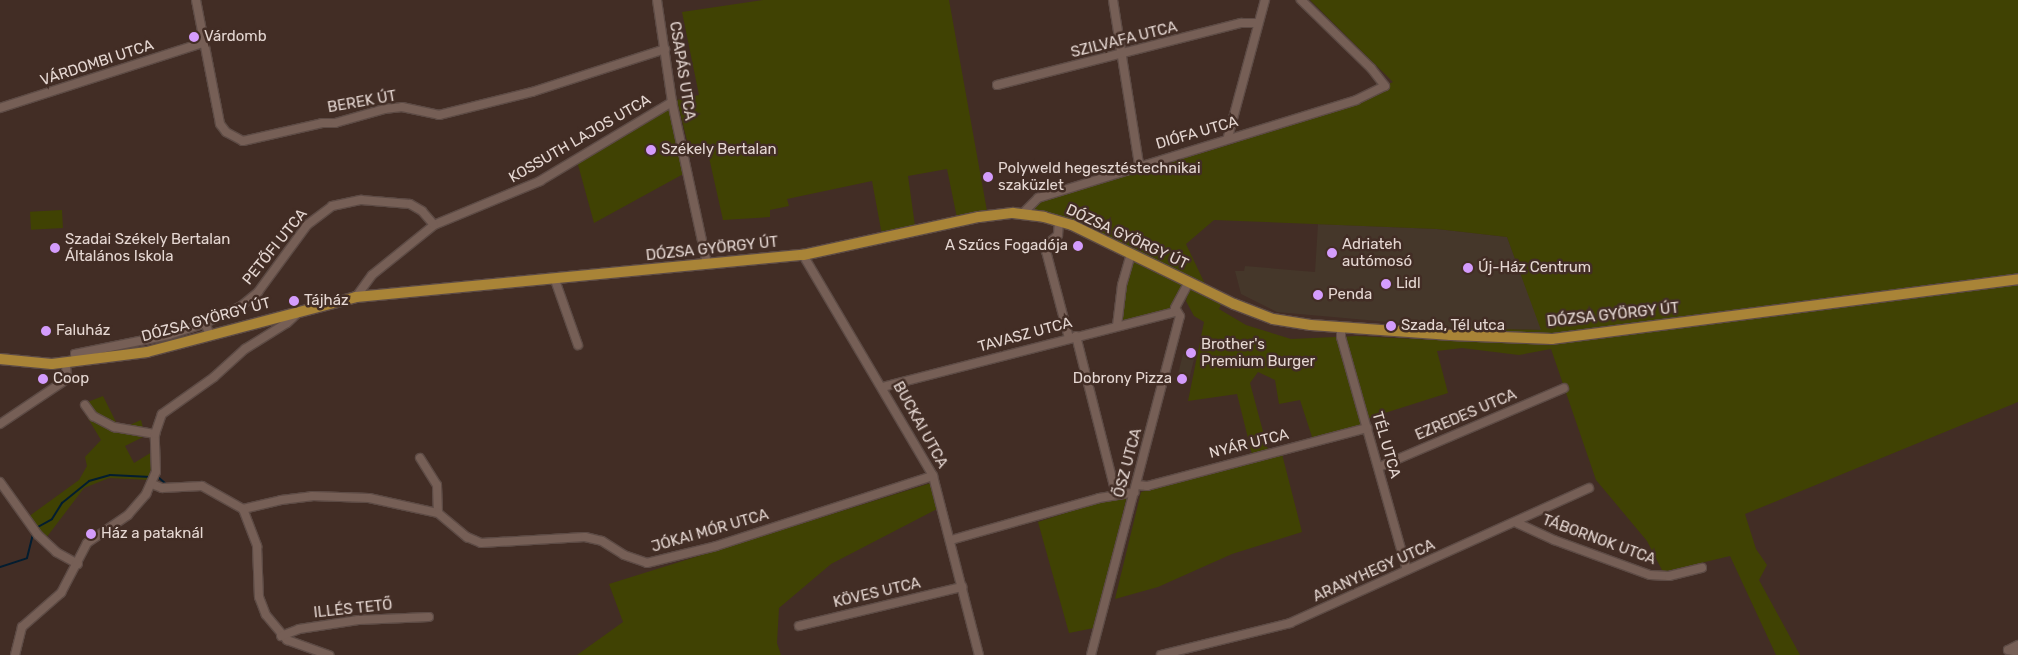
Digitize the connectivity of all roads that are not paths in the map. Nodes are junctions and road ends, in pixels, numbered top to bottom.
1 (196, 0) edge
2 (657, 0) edge
3 (1113, 0) edge
4 (1265, 0) edge
5 (1300, 0) edge
6 (1258, 23) junction
7 (203, 43) junction
8 (665, 49) junction
9 (1120, 55) junction
10 (997, 85) dead end
11 (672, 102) junction
12 (0, 108) edge
13 (1228, 137) junction
14 (1139, 165) junction
15 (1022, 214) junction
16 (1059, 221) junction
17 (434, 225) junction
18 (1131, 253) junction
19 (803, 255) junction
20 (707, 264) junction
21 (2018, 279) edge
22 (555, 280) junction
23 (1189, 282) junction
24 (356, 297) junction
25 (300, 311) junction
26 (1175, 312) junction
27 (205, 323) junction
28 (1117, 326) junction
29 (1341, 328) junction
30 (210, 335) junction
31 (1072, 337) junction
32 (578, 345) dead end
33 (0, 359) edge
34 (71, 363) junction
35 (883, 387) junction
36 (1564, 388) dead end
37 (84, 405) dead end
38 (0, 424) edge
39 (1367, 428) junction
40 (155, 434) junction
41 (420, 458) dead end
42 (1379, 467) junction
43 (933, 476) junction
44 (0, 482) edge
45 (152, 484) junction
46 (1136, 488) junction
47 (1589, 488) dead end
48 (1116, 494) junction
49 (243, 509) junction
50 (438, 513) junction
51 (1517, 523) junction
52 (951, 540) junction
53 (78, 564) junction
54 (1702, 568) dead end
55 (1407, 570) junction
56 (962, 587) junction
57 (429, 617) dead end
58 (799, 626) dead end
59 (281, 636) junction
60 (1204, 645) junction
61 (2018, 645) edge
62 (2018, 652) edge
63 (15, 655) edge
64 (330, 655) edge
65 (979, 655) edge
66 (1091, 655) edge
67 (1162, 655) edge
68 (1206, 655) edge

1 - 7 street, BEREK ÚT
2 - 8 street, CSAPÁS UTCA
3 - 9 street
4 - 6 street
5 - 13 street, DIÓFA UTCA
6 - 9 street, SZILVAFA UTCA
6 - 13 street
7 - 8 street, BEREK ÚT
7 - 12 street, VÁRDOMBI UTCA
8 - 11 street, CSAPÁS UTCA
9 - 10 street, SZILVAFA UTCA
9 - 14 street
11 - 17 street, KOSSUTH LAJOS UTCA
11 - 20 street, CSAPÁS UTCA
13 - 14 street, DIÓFA UTCA
14 - 15 street, DIÓFA UTCA
15 - 16 main road, DÓZSA GYÖRGY ÚT
15 - 19 main road, DÓZSA GYÖRGY ÚT
16 - 18 main road, DÓZSA GYÖRGY ÚT
16 - 31 street
17 - 24 street, KOSSUTH LAJOS UTCA
17 - 27 street, PETŐFI UTCA
18 - 23 main road, DÓZSA GYÖRGY ÚT
18 - 28 street
19 - 20 main road, DÓZSA GYÖRGY ÚT
19 - 35 street, BUCKAI UTCA
20 - 22 main road, DÓZSA GYÖRGY ÚT
21 - 29 main road, DÓZSA GYÖRGY ÚT
22 - 24 main road, DÓZSA GYÖRGY ÚT
22 - 32 street
23 - 26 street, ŐSZ UTCA
23 - 29 main road, DÓZSA GYÖRGY ÚT
24 - 25 main road, DÓZSA GYÖRGY ÚT
25 - 30 main road, DÓZSA GYÖRGY ÚT
25 - 40 street
26 - 28 street, TAVASZ UTCA
26 - 46 street, ŐSZ UTCA
27 - 30 street
27 - 34 street, DÓZSA GYÖRGY ÚT
28 - 31 street, TAVASZ UTCA
29 - 39 street, TÉL UTCA
30 - 34 main road, DÓZSA GYÖRGY ÚT
31 - 35 street, TAVASZ UTCA
31 - 48 street
33 - 34 main road, DÓZSA GYÖRGY ÚT
34 - 38 street
35 - 43 street, BUCKAI UTCA
36 - 42 street, EZREDES UTCA
37 - 40 street
39 - 42 street, TÉL UTCA
39 - 46 street, NYÁR UTCA
40 - 45 street
41 - 50 street
42 - 55 street, TÉL UTCA
43 - 50 street, JÓKAI MÓR UTCA
43 - 52 street, BUCKAI UTCA
44 - 53 street
45 - 49 street
45 - 53 street
46 - 48 street, NYÁR UTCA
46 - 66 street, ŐSZ UTCA
47 - 51 street, ARANYHEGY UTCA
48 - 52 street, NYÁR UTCA
49 - 50 street, JÓKAI MÓR UTCA
49 - 59 street
51 - 54 street, TÁBORNOK UTCA
51 - 55 street, ARANYHEGY UTCA
52 - 56 street, BUCKAI UTCA
53 - 63 street
55 - 60 street, ARANYHEGY UTCA
56 - 58 street, KÖVES UTCA
56 - 65 street, BUCKAI UTCA
57 - 59 street, ILLÉS TETŐ
59 - 64 street
60 - 67 street, ARANYHEGY UTCA
60 - 68 street
61 - 62 street

